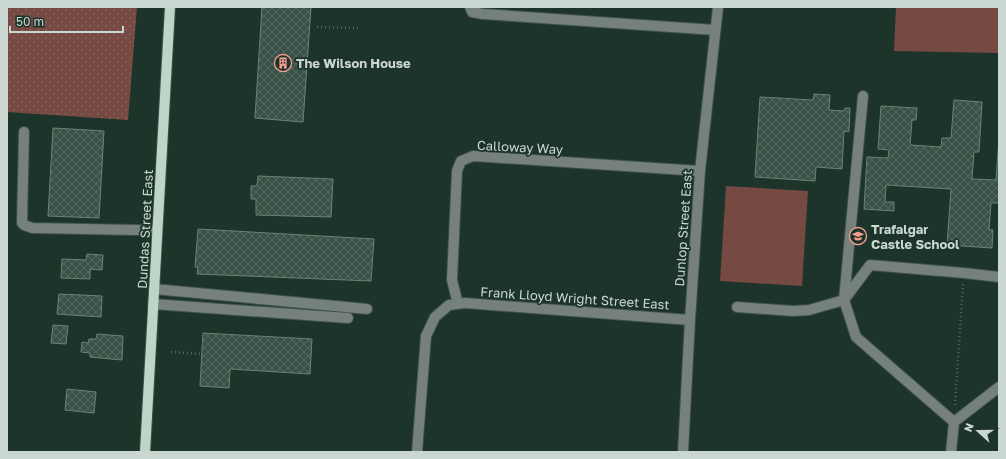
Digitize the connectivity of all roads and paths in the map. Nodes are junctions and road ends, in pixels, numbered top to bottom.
1 (170, 7) edge
2 (470, 7) edge
3 (718, 7) edge
4 (317, 27) dead end
5 (359, 28) dead end
6 (715, 30) junction
7 (863, 96) dead end
8 (24, 132) dead end
9 (700, 171) junction
10 (157, 231) junction
11 (964, 273) junction
12 (999, 277) edge
13 (154, 289) junction
14 (844, 300) junction
15 (153, 304) junction
16 (458, 304) junction
17 (737, 307) dead end
18 (367, 309) dead end
19 (348, 318) dead end
20 (690, 320) junction
21 (171, 352) dead end
22 (202, 354) dead end
23 (999, 386) edge
24 (954, 422) junction
25 (145, 452) edge
26 (417, 452) edge
27 (683, 452) edge
28 (951, 452) edge

1 - 10 main road, Dundas Street East
2 - 6 street
3 - 6 street, Dunlop Street East
4 - 5 path
6 - 9 street, Dunlop Street East
7 - 14 street
8 - 10 street
9 - 16 street, Calloway Way
9 - 20 street, Dunlop Street East
10 - 13 main road, Dundas Street East
11 - 12 street
11 - 14 street
11 - 24 path
13 - 15 main road, Dundas Street East
13 - 18 street
14 - 17 street
14 - 24 street
15 - 19 street
15 - 25 main road, Dundas Street East
16 - 20 street, Frank Lloyd Wright Street East
16 - 26 street
20 - 27 street, Dunlop Street East
21 - 22 path
23 - 24 street
24 - 28 street

